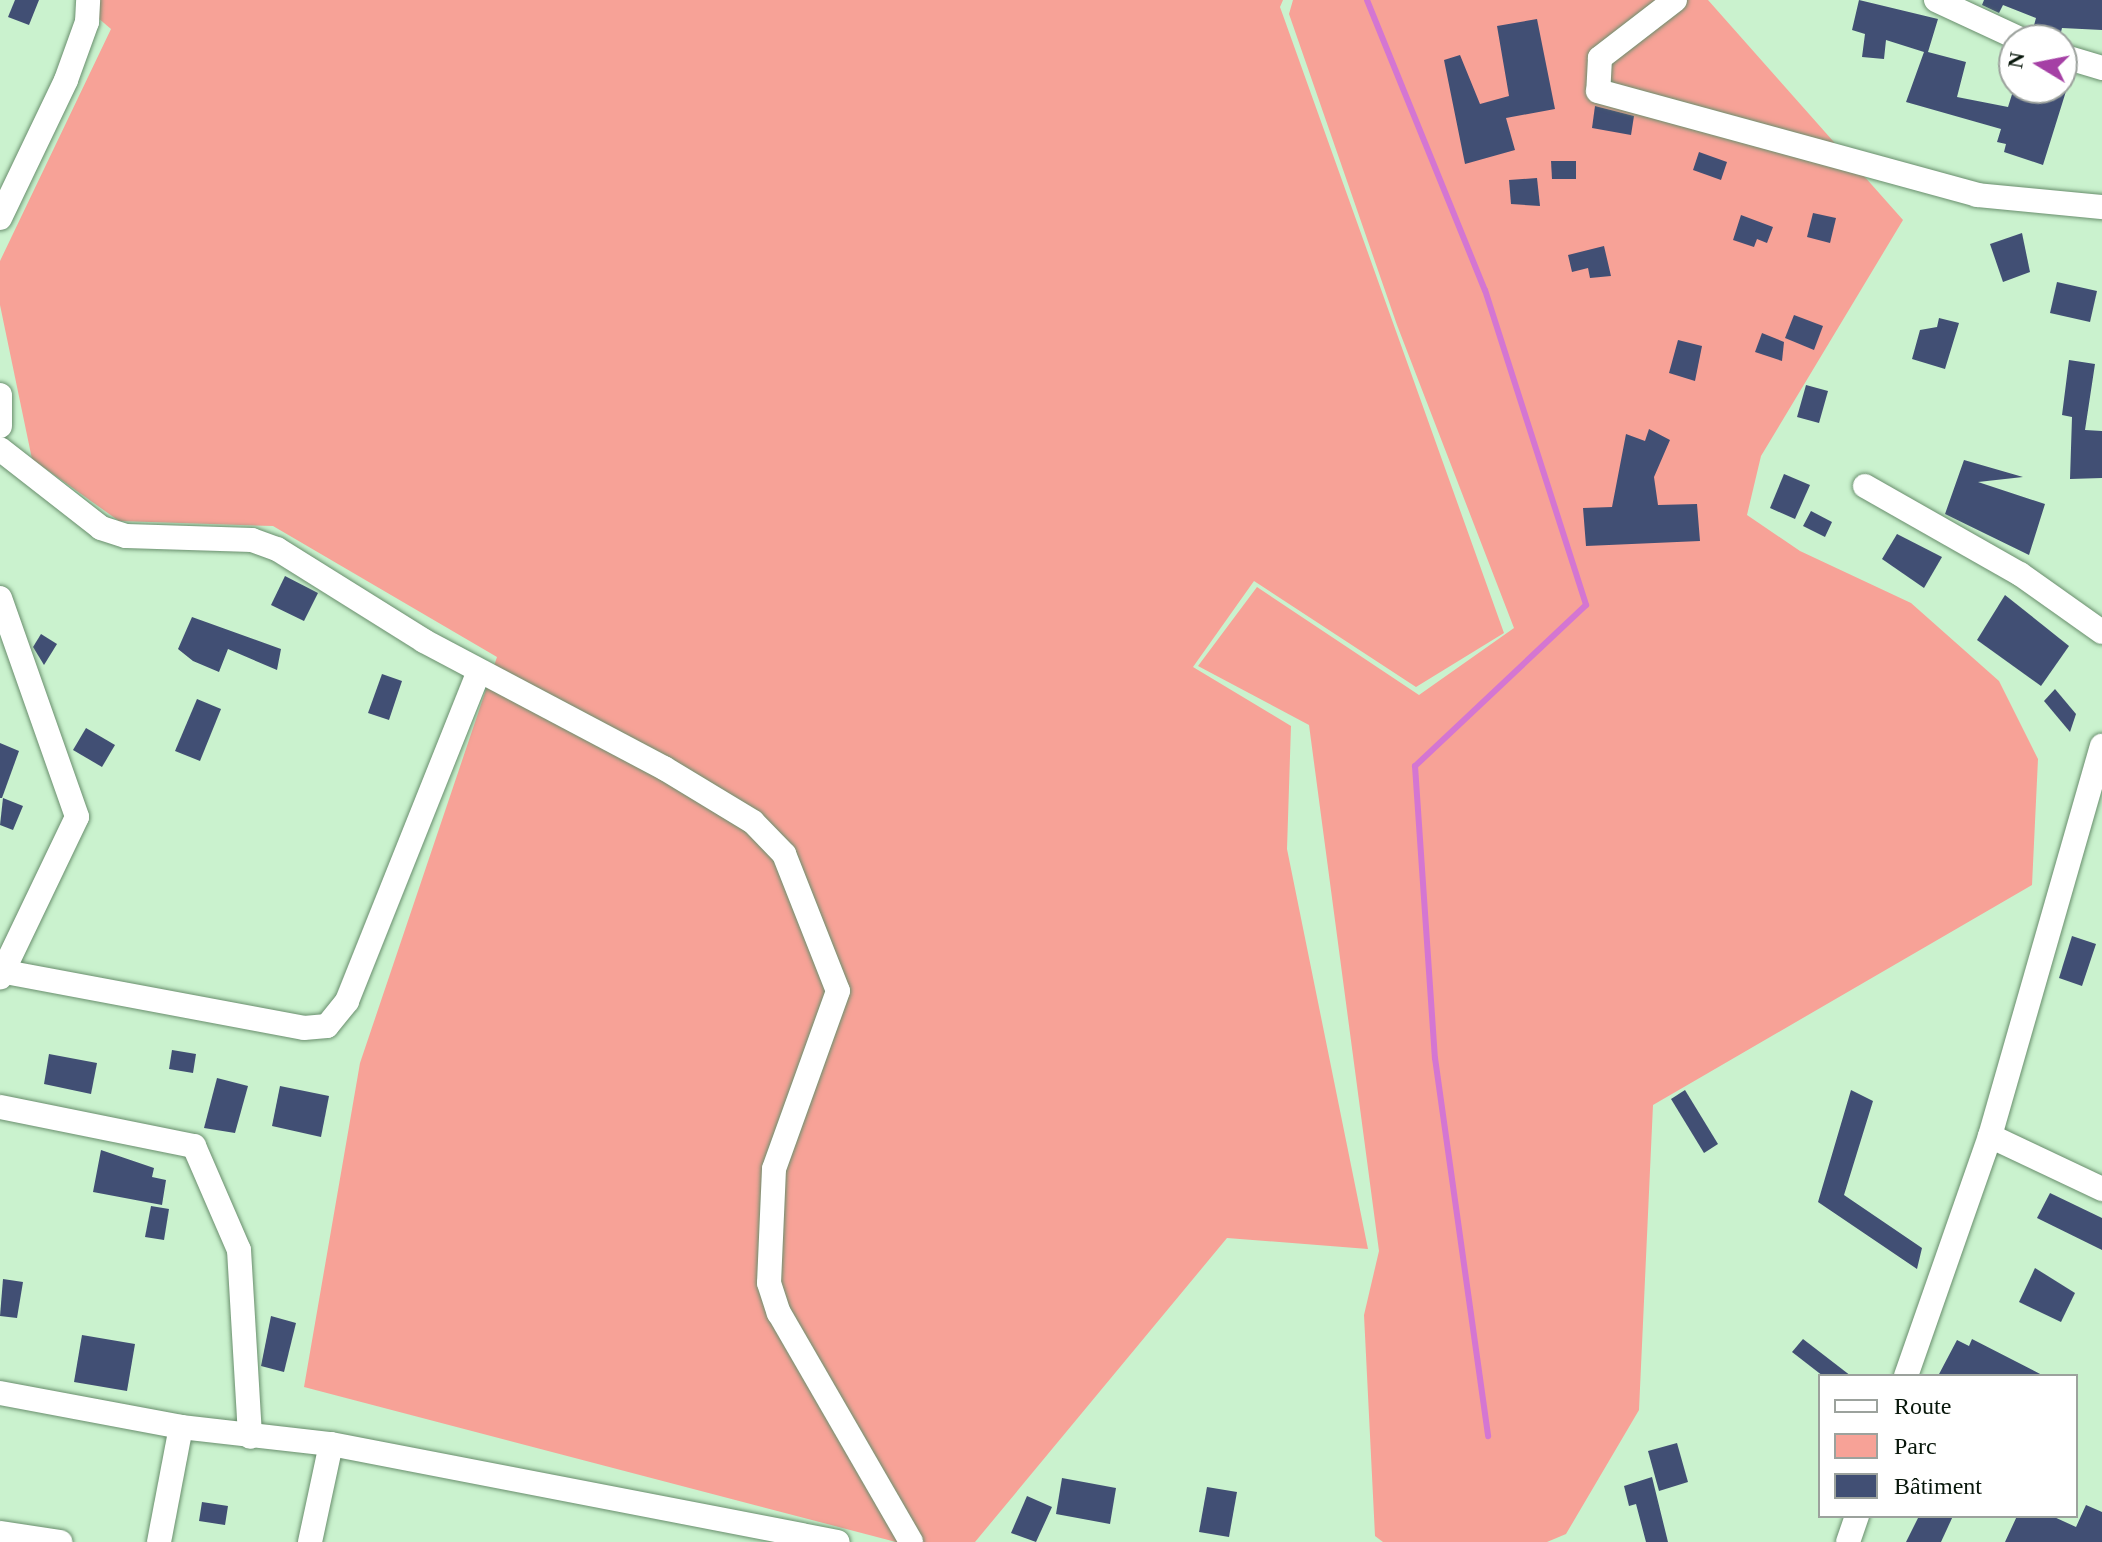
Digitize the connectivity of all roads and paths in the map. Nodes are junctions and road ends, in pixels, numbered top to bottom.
1 (88, 0) edge
2 (1675, 0) edge
3 (1936, 0) edge
4 (1998, 29) edge
5 (2078, 61) edge
6 (2102, 68) edge
7 (2102, 207) edge
8 (0, 218) edge
9 (0, 395) edge
10 (0, 426) edge
11 (0, 449) edge
12 (1865, 486) dead end
13 (0, 598) edge
14 (2102, 632) edge
15 (479, 671) junction
16 (2102, 746) edge
17 (2095, 803) edge
18 (1, 974) edge
19 (0, 1107) edge
20 (1990, 1136) junction
21 (2102, 1189) edge
22 (1907, 1374) edge
23 (0, 1393) edge
24 (181, 1427) junction
25 (250, 1437) junction
26 (331, 1444) junction
27 (1856, 1518) edge
28 (0, 1533) edge
29 (764, 1536) edge
30 (60, 1542) edge
31 (159, 1542) edge
32 (310, 1542) edge
33 (838, 1542) edge
34 (911, 1542) edge
35 (1848, 1542) edge

1 - 8 street
2 - 7 street
3 - 4 street
5 - 6 street
9 - 10 street
11 - 15 street
12 - 14 street
13 - 18 street
15 - 18 street
15 - 34 street
16 - 17 street
17 - 20 street
19 - 25 street
20 - 21 street
20 - 22 street
23 - 24 street
24 - 25 street
24 - 31 street
25 - 26 street
26 - 29 street
26 - 32 street
27 - 35 street
28 - 30 street
29 - 33 street

